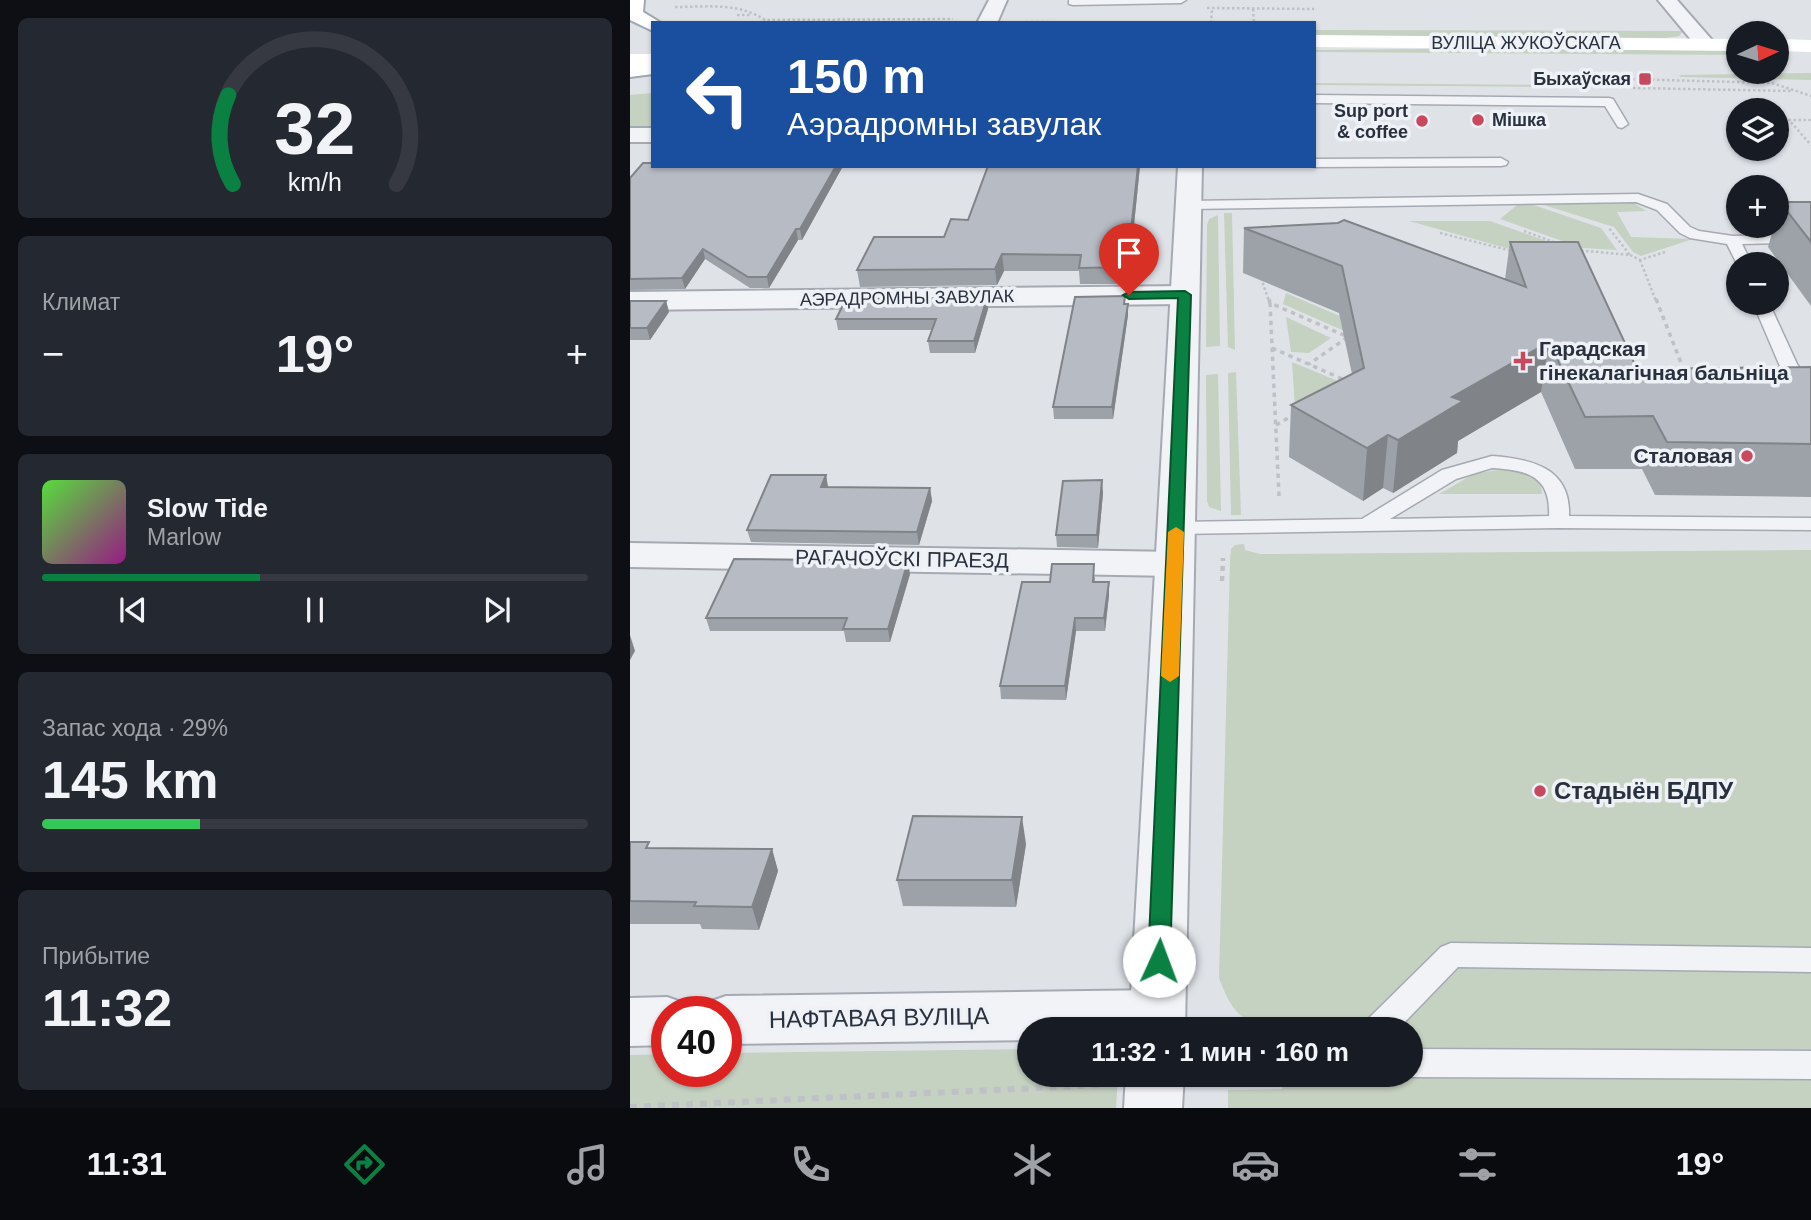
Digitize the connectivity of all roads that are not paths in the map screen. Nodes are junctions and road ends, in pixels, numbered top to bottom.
1 (635, 0) edge
2 (998, 0) edge
3 (1181, 0) edge
4 (1667, 0) edge
5 (1073, 2) dead end
6 (988, 21) edge
7 (651, 24) edge
8 (630, 36) edge
9 (651, 36) edge
10 (1316, 41) edge
11 (1705, 44) junction
12 (1726, 45) edge
13 (1789, 45) edge
14 (1811, 46) edge
15 (630, 60) edge
16 (651, 60) edge
17 (1368, 62) dead end
18 (1726, 63) edge
19 (1789, 63) edge
20 (1811, 64) edge
21 (651, 68) edge
22 (630, 71) edge
23 (1316, 99) edge
24 (1622, 124) dead end
25 (630, 135) edge
26 (651, 135) edge
27 (1501, 162) dead end
28 (1316, 163) edge
29 (1190, 168) edge
30 (1188, 205) junction
31 (1811, 238) edge
32 (1733, 240) junction
33 (1738, 252) edge
34 (1185, 295) junction
35 (630, 301) edge
36 (1766, 315) edge
37 (1811, 363) edge
38 (1788, 364) junction
39 (1811, 400) edge
40 (1558, 522) junction
41 (1368, 524) junction
42 (1811, 524) edge
43 (1175, 546) junction
44 (630, 555) edge
45 (1811, 960) edge
46 (1157, 1017) edge
47 (1390, 1017) edge
48 (651, 1021) edge
49 (630, 1022) edge
50 (742, 1022) edge
51 (1017, 1048) edge
52 (1423, 1063) edge
53 (1811, 1065) edge

1 - 7 main road
2 - 6 street
3 - 5 lane
4 - 11 street
8 - 9 main road
10 - 11 main road, ВУЛІЦА ЖУКОЎСКАГА
11 - 12 main road, ВУЛІЦА ЖУКОЎСКАГА
13 - 14 main road
15 - 16 main road
17 - 18 main road, ВУЛІЦА ЖУКОЎСКАГА
19 - 20 main road
21 - 22 main road
23 - 24 lane
25 - 26 street
27 - 28 lane
29 - 30 street
30 - 32 lane
30 - 34 street
31 - 32 lane
32 - 33 lane
34 - 35 street, АЭРАДРОМНЫ ЗАВУЛАК
34 - 43 street
36 - 38 lane
37 - 38 lane
38 - 39 lane
40 - 41 lane
40 - 41 lane
40 - 42 lane
41 - 43 lane
43 - 44 street, РАГАЧОЎСКІ ПРАЕЗД
43 - 46 street
45 - 47 lane
48 - 49 street
50 - 51 street, НАФТАВАЯ ВУЛІЦА
52 - 53 lane

